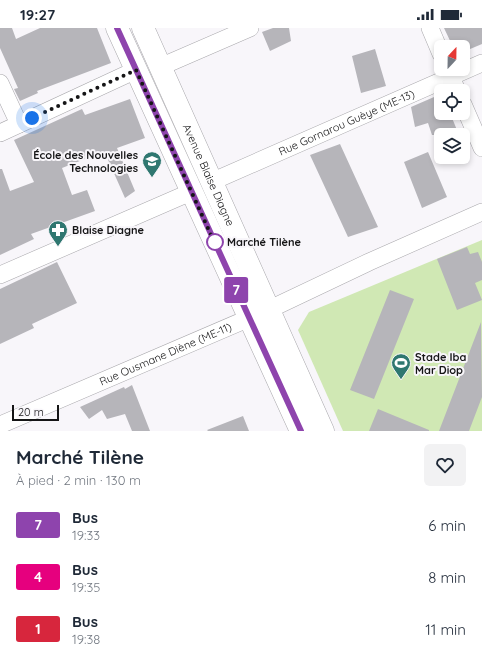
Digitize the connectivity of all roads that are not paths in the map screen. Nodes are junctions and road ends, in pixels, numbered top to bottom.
1 (118, 28) edge
2 (143, 28) edge
3 (250, 28) edge
4 (430, 28) edge
5 (435, 40) edge
6 (482, 63) edge
7 (160, 67) junction
8 (136, 70) junction
9 (452, 79) edge
10 (0, 84) edge
11 (470, 120) edge
12 (19, 124) junction
13 (0, 133) edge
14 (482, 148) edge
15 (211, 182) junction
16 (192, 192) junction
17 (482, 212) edge
18 (0, 275) edge
19 (259, 314) junction
20 (0, 425) edge
21 (301, 431) edge
22 (323, 431) edge

1 - 8 main road, Avenue Blaise Diagne
2 - 7 main road, Avenue Blaise Diagne
3 - 7 street
4 - 5 street
6 - 9 street, Rue Gornarou Guèye (ME-13)
7 - 15 main road, Avenue Blaise Diagne
8 - 12 street
8 - 16 main road, Avenue Blaise Diagne
9 - 15 street, Rue Gornarou Guèye (ME-13)
10 - 12 street
11 - 14 street
12 - 13 street
15 - 19 main road, Avenue Blaise Diagne
16 - 18 street
16 - 19 main road, Avenue Blaise Diagne
17 - 19 street, Rue Ousmane Diène (ME-11)
19 - 20 street, Rue Ousmane Diène (ME-11)
19 - 21 main road, Avenue Blaise Diagne
19 - 22 main road, Avenue Blaise Diagne

